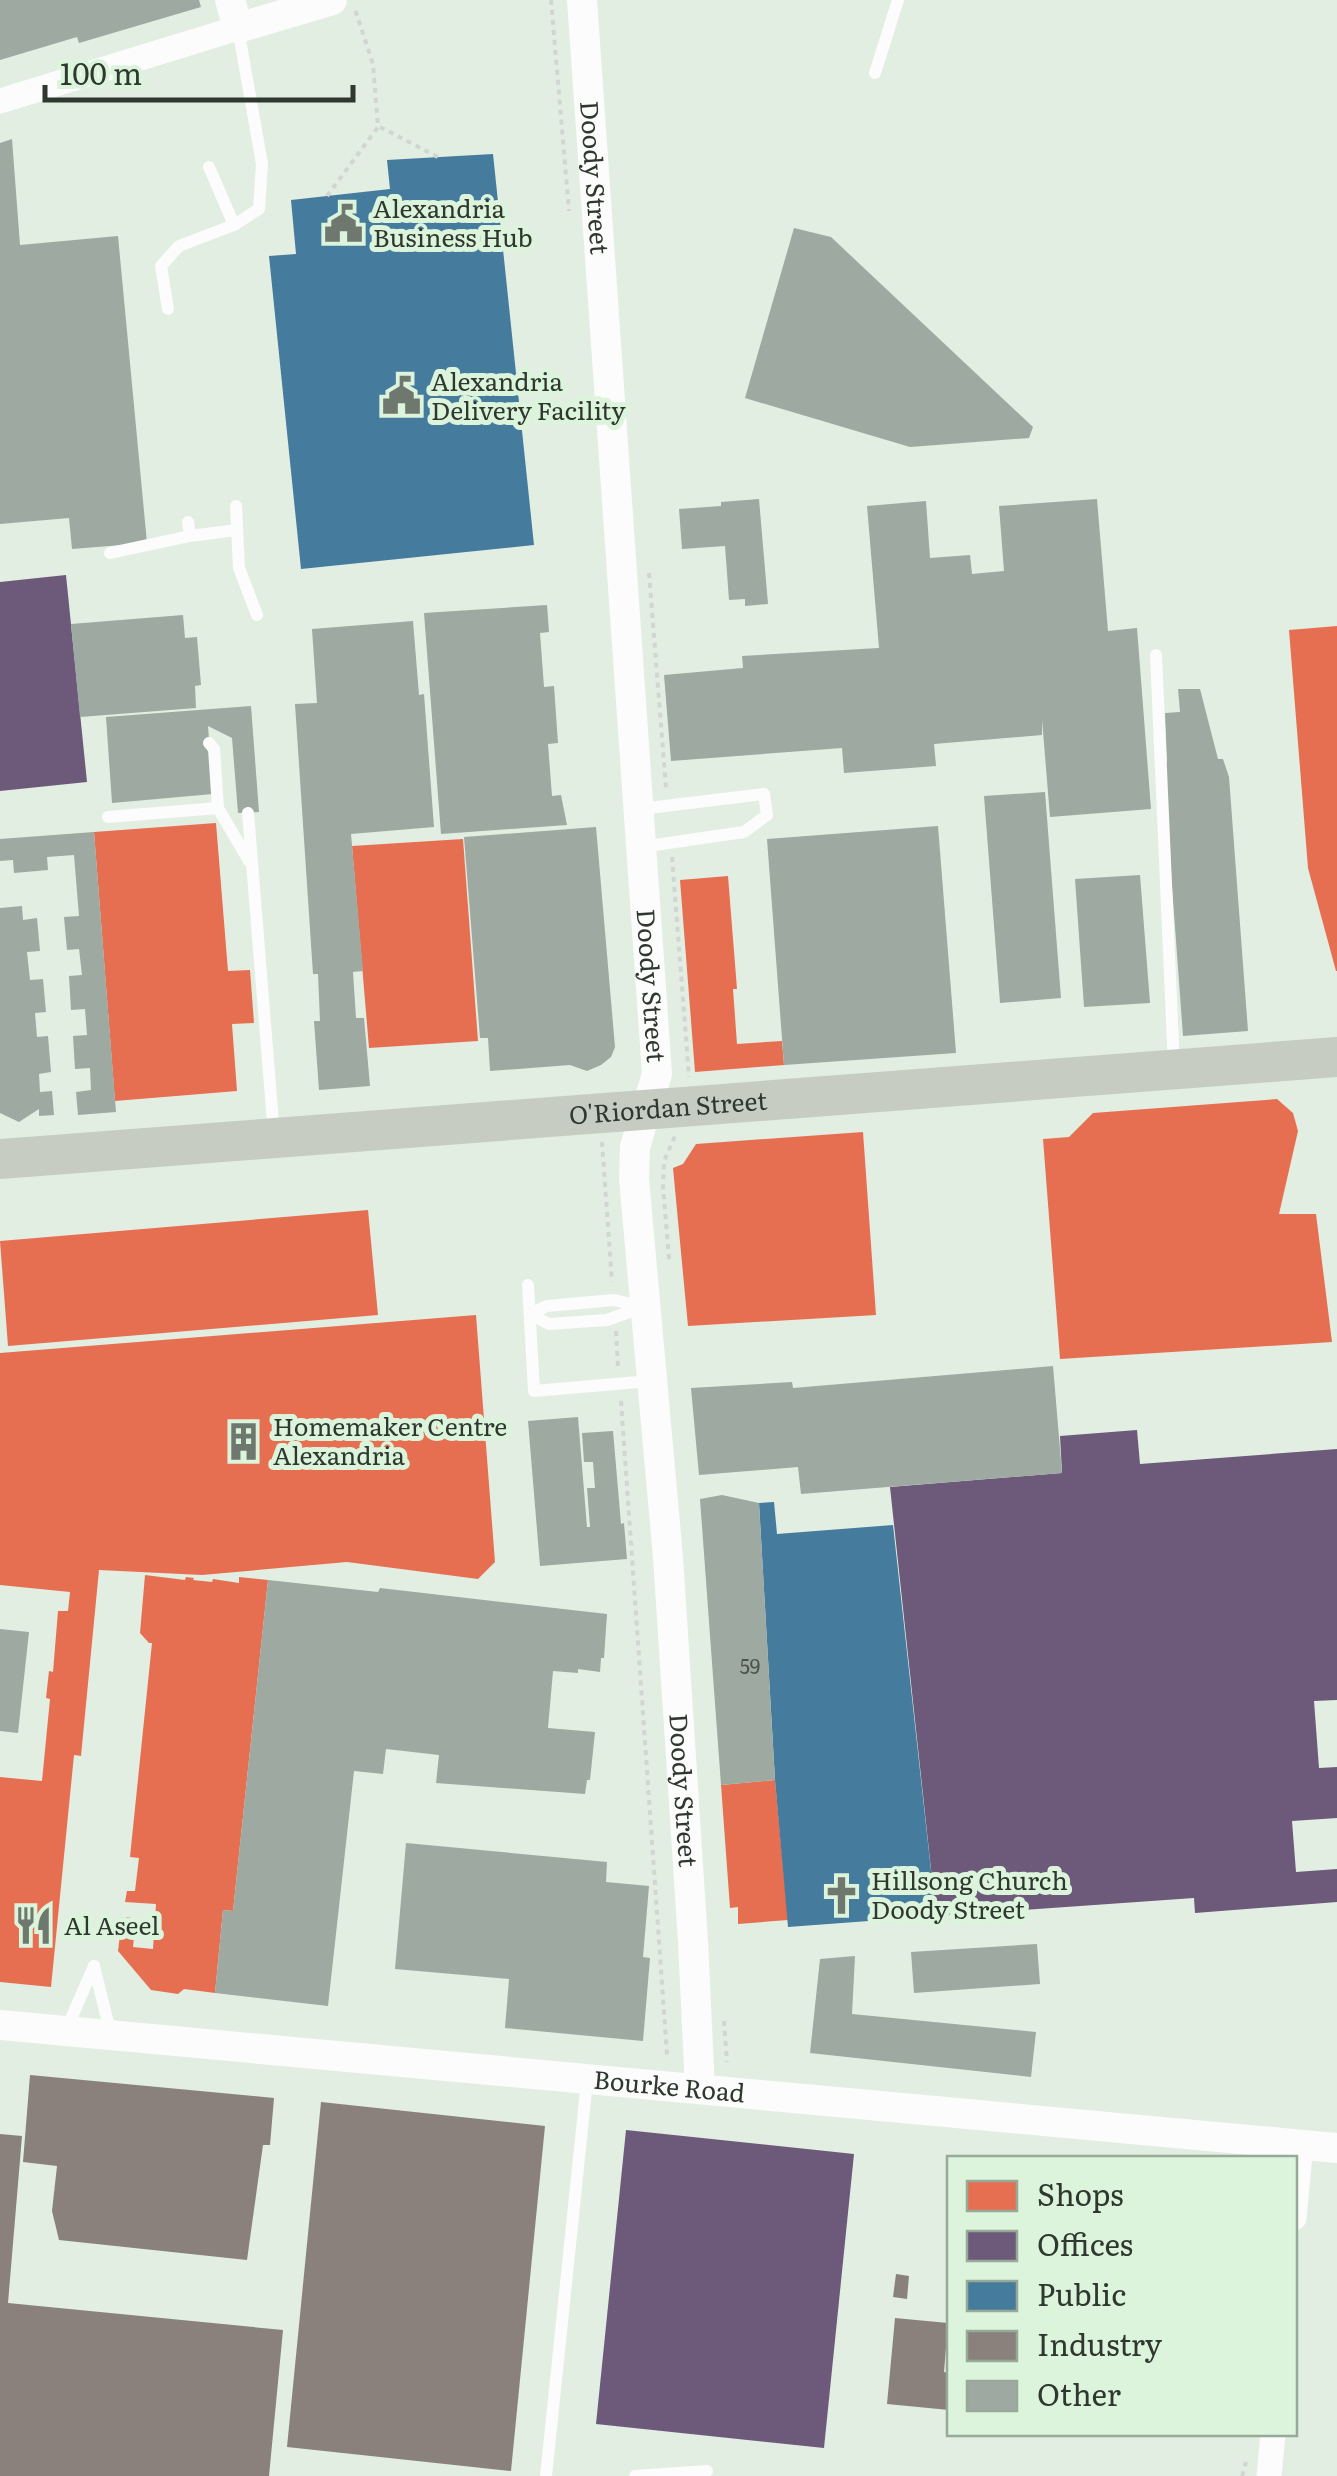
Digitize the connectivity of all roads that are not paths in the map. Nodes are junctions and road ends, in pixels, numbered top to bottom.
1 (332, 0) edge
2 (582, 0) edge
3 (898, 0) edge
4 (235, 14) edge
5 (875, 73) dead end
6 (0, 101) edge
7 (209, 167) dead end
8 (234, 225) junction
9 (168, 309) dead end
10 (236, 506) dead end
11 (237, 530) junction
12 (110, 553) dead end
13 (257, 615) dead end
14 (1156, 655) dead end
15 (210, 743) dead end
16 (218, 808) junction
17 (653, 808) junction
18 (248, 812) dead end
19 (108, 817) dead end
20 (656, 844) junction
21 (252, 868) junction
22 (1337, 1057) edge
23 (1174, 1069) junction
24 (647, 1110) junction
25 (274, 1137) junction
26 (0, 1159) edge
27 (528, 1285) dead end
28 (624, 1308) junction
29 (530, 1314) junction
30 (652, 1381) junction
31 (0, 2025) edge
32 (66, 2031) junction
33 (110, 2035) junction
34 (588, 2078) junction
35 (700, 2088) junction
36 (1301, 2144) junction
37 (1337, 2148) edge
38 (1297, 2186) edge
39 (1273, 2436) edge
40 (707, 2471) dead end
41 (546, 2476) edge
42 (635, 2476) edge
43 (1268, 2476) edge

1 - 4 street
2 - 17 street, Doody Street
3 - 5 lane
4 - 6 street
4 - 8 lane
7 - 8 lane
8 - 9 lane
10 - 11 lane
11 - 12 lane
11 - 13 lane
14 - 23 lane
15 - 16 lane
16 - 19 lane
16 - 21 lane
17 - 20 street, Doody Street
17 - 20 lane
18 - 21 lane
20 - 24 street, Doody Street
21 - 25 lane
22 - 23 main road, O'Riordan Street
23 - 24 main road, O'Riordan Street
24 - 25 main road, O'Riordan Street
24 - 28 street, Doody Street
25 - 26 main road, O'Riordan Street
27 - 29 lane
28 - 29 lane
28 - 30 street, Doody Street
29 - 30 lane
30 - 35 street, Doody Street
31 - 32 street, Bourke Road
32 - 33 street, Bourke Road
32 - 33 lane
33 - 34 street, Bourke Road
34 - 35 street, Bourke Road
34 - 41 lane
35 - 36 street, Bourke Road
36 - 37 street, Bourke Road
36 - 38 street
39 - 43 street
40 - 42 lane

